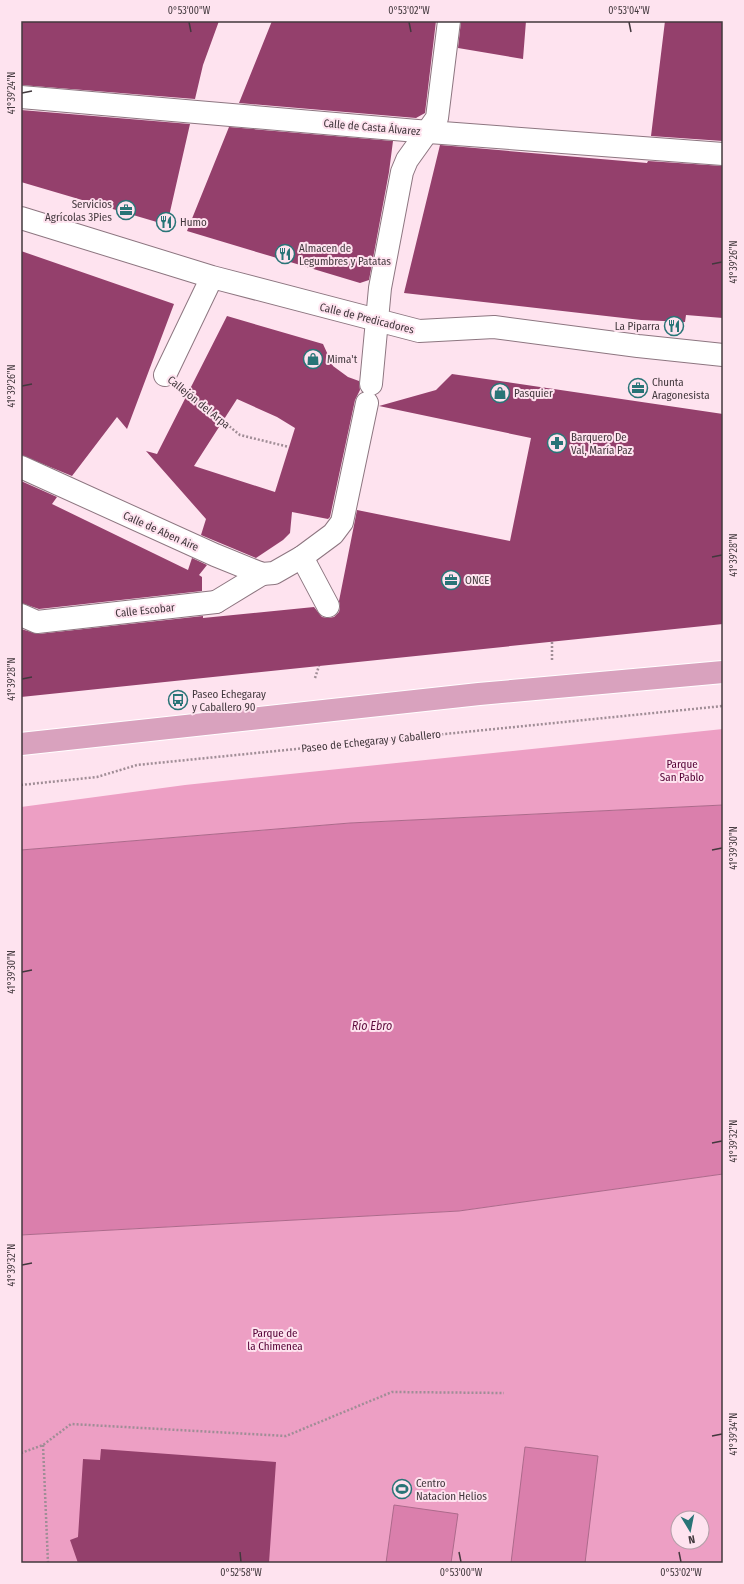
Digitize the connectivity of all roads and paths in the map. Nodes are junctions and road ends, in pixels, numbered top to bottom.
1 (449, 21) edge
2 (21, 97) edge
3 (429, 132) junction
4 (723, 154) edge
5 (21, 218) edge
6 (212, 277) junction
7 (376, 321) junction
8 (723, 355) edge
9 (165, 375) joint
10 (289, 447) dead end
11 (21, 467) edge
12 (302, 557) junction
13 (262, 574) junction
14 (328, 606) dead end
15 (21, 615) edge
16 (552, 642) dead end
17 (552, 663) dead end
18 (319, 666) dead end
19 (723, 672) edge
20 (315, 678) dead end
21 (723, 706) edge
22 (21, 744) edge
23 (21, 785) edge
24 (504, 1393) dead end
25 (43, 1445) junction
26 (21, 1453) edge
27 (48, 1563) edge

1 - 3 street
2 - 3 street, Calle de Casta Álvarez
3 - 4 street, Calle de Casta Álvarez
3 - 7 street
5 - 6 street, Calle de Predicadores
6 - 7 street, Calle de Predicadores
6 - 9 street, Callejón del Arpa
7 - 8 street, Calle de Predicadores
7 - 12 street
9 - 10 path, Callejón del Arpa
11 - 13 street, Calle de Aben Aire
12 - 13 street
12 - 14 street
13 - 15 street, Calle Escobar
16 - 17 path
18 - 20 path
19 - 22 main road
21 - 23 path, Paseo de Echegaray y Caballero
24 - 25 path
25 - 26 path
25 - 27 path

